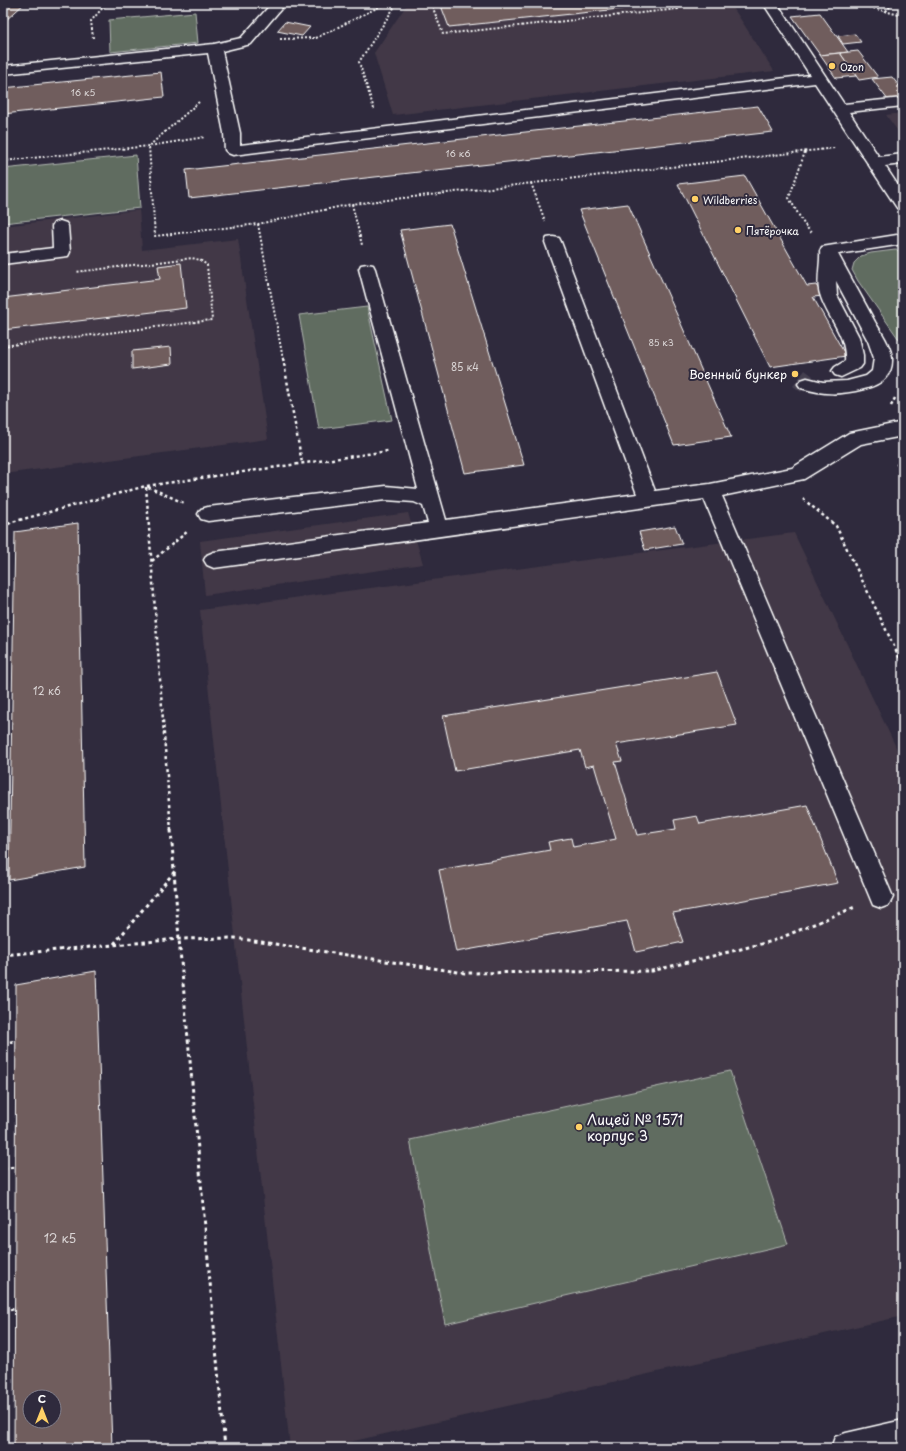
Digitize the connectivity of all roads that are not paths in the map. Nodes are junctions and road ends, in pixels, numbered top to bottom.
1 (279, 3) edge
2 (770, 3) edge
3 (214, 48) junction
4 (3, 70) edge
5 (819, 78) junction
6 (903, 102) edge
7 (840, 109) junction
8 (903, 159) edge
9 (875, 162) junction
10 (903, 206) edge
11 (60, 226) dead end
12 (903, 239) edge
13 (553, 242) road end
14 (828, 251) junction
15 (3, 259) edge
16 (367, 269) road end
17 (840, 370) dead end
18 (807, 384) tunnel mouth
19 (903, 429) edge
20 (710, 491) junction
21 (649, 500) junction
22 (432, 502) junction
23 (208, 514) road end
24 (439, 528) junction
25 (214, 560) dead end
26 (881, 897) road end
27 (903, 1435) edge
28 (846, 1448) edge

1 - 3 street
2 - 5 street
3 - 4 street
3 - 5 street
5 - 7 street
6 - 7 street
7 - 9 street
8 - 9 street
9 - 10 street
11 - 15 street
12 - 14 street
13 - 21 street
14 - 17 street
14 - 18 street
16 - 22 street
19 - 20 street
20 - 21 street
20 - 26 street
21 - 24 street
22 - 23 street
22 - 24 street
24 - 25 street
27 - 28 street

